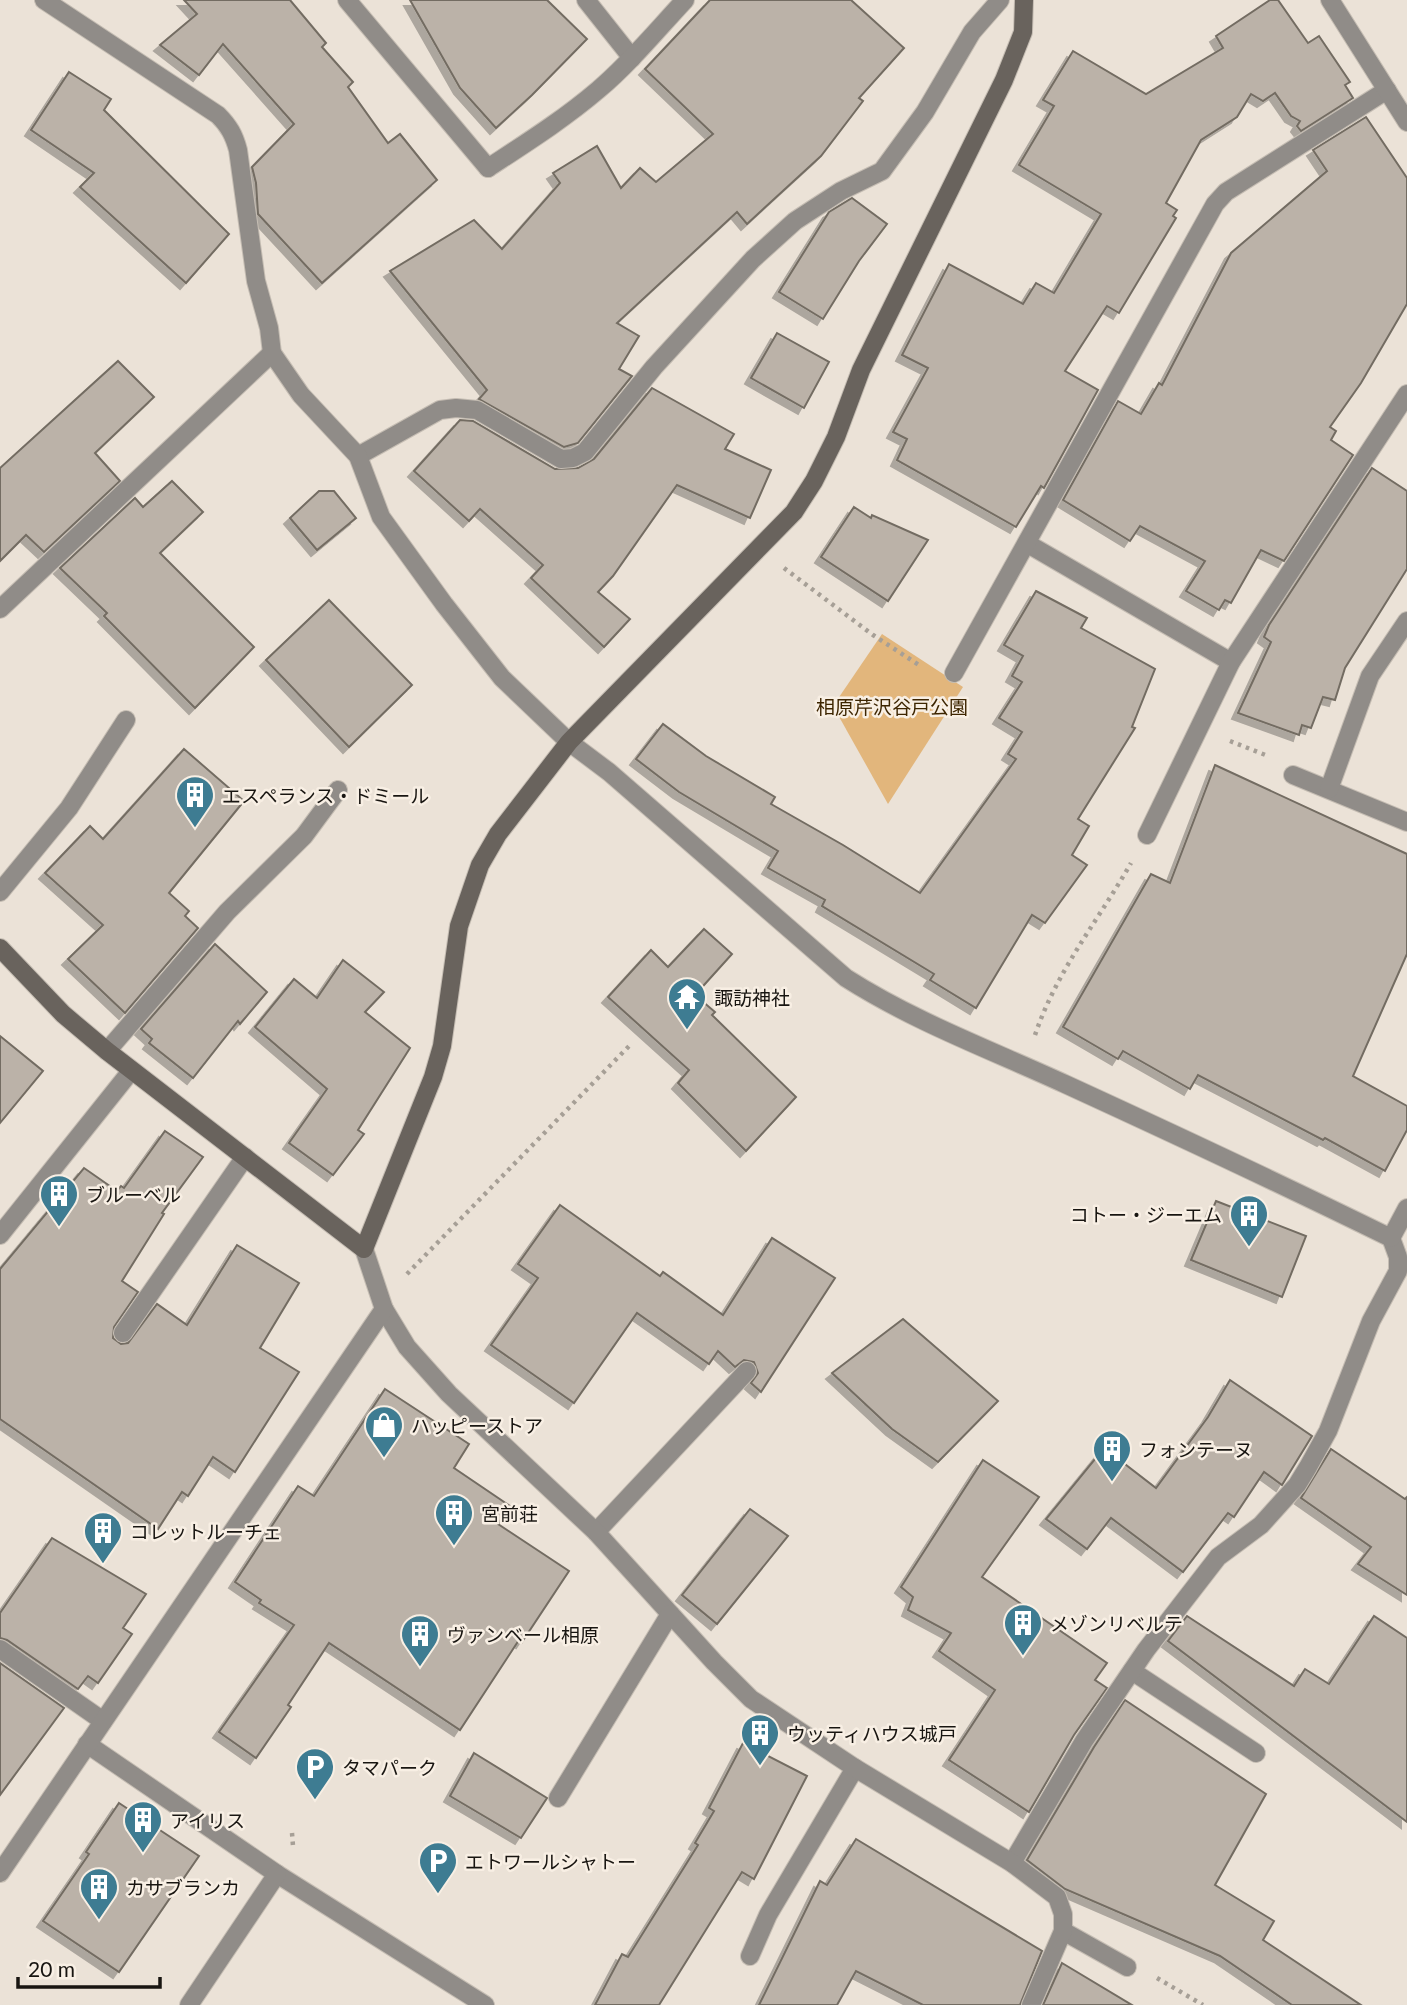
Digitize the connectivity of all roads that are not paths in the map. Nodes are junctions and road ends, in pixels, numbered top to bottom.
1 (44, 0) edge
2 (347, 0) edge
3 (586, 0) edge
4 (685, 0) edge
5 (1000, 0) edge
6 (1024, 0) edge
7 (1330, 0) edge
8 (632, 58) junction
9 (1387, 89) junction
10 (1407, 122) edge
11 (272, 353) junction
12 (1407, 394) edge
13 (358, 456) junction
14 (1028, 544) junction
15 (0, 609) edge
16 (1407, 621) edge
17 (1231, 662) junction
18 (954, 673) dead end
19 (125, 720) dead end
20 (569, 743) junction
21 (1293, 775) road end
22 (1329, 789) junction
23 (338, 790) dead end
24 (1407, 822) edge
25 (1147, 835) road end
26 (0, 892) edge
27 (0, 948) edge
28 (107, 1051) junction
29 (131, 1071) junction
30 (245, 1157) junction
31 (1407, 1208) edge
32 (0, 1235) edge
33 (1391, 1238) junction
34 (363, 1249) junction
35 (1402, 1274) edge
36 (383, 1304) junction
37 (123, 1333) dead end
38 (747, 1371) dead end
39 (596, 1532) junction
40 (670, 1614) junction
41 (0, 1649) edge
42 (1132, 1671) junction
43 (103, 1721) junction
44 (87, 1744) junction
45 (1256, 1754) dead end
46 (855, 1768) junction
47 (558, 1798) dead end
48 (1012, 1863) junction
49 (0, 1873) edge
50 (277, 1874) junction
51 (1063, 1931) junction
52 (750, 1956) dead end
53 (1127, 1967) road end
54 (189, 2005) edge
55 (485, 2005) edge
56 (1031, 2005) edge

1 - 11 street
2 - 8 street
3 - 8 street
4 - 8 street
5 - 13 street
6 - 20 street
7 - 9 street
9 - 10 street
9 - 14 street
11 - 13 street
11 - 15 street
12 - 17 street
13 - 20 street
14 - 17 street
14 - 18 street
16 - 22 street
17 - 25 street
19 - 26 street
20 - 33 street
20 - 34 street
21 - 22 street
22 - 24 street
23 - 28 street
27 - 28 street
28 - 29 street
29 - 30 street
29 - 32 street
30 - 34 street
30 - 37 street
31 - 33 street
33 - 35 street
34 - 36 street
35 - 42 street
36 - 39 street
36 - 43 street
38 - 39 street
39 - 40 street
40 - 46 street
40 - 47 street
41 - 43 street
42 - 45 street
42 - 48 street
43 - 44 street
44 - 49 street
44 - 50 street
46 - 48 street
46 - 52 street
48 - 51 street
50 - 54 street
50 - 55 street
51 - 53 street
51 - 56 street

